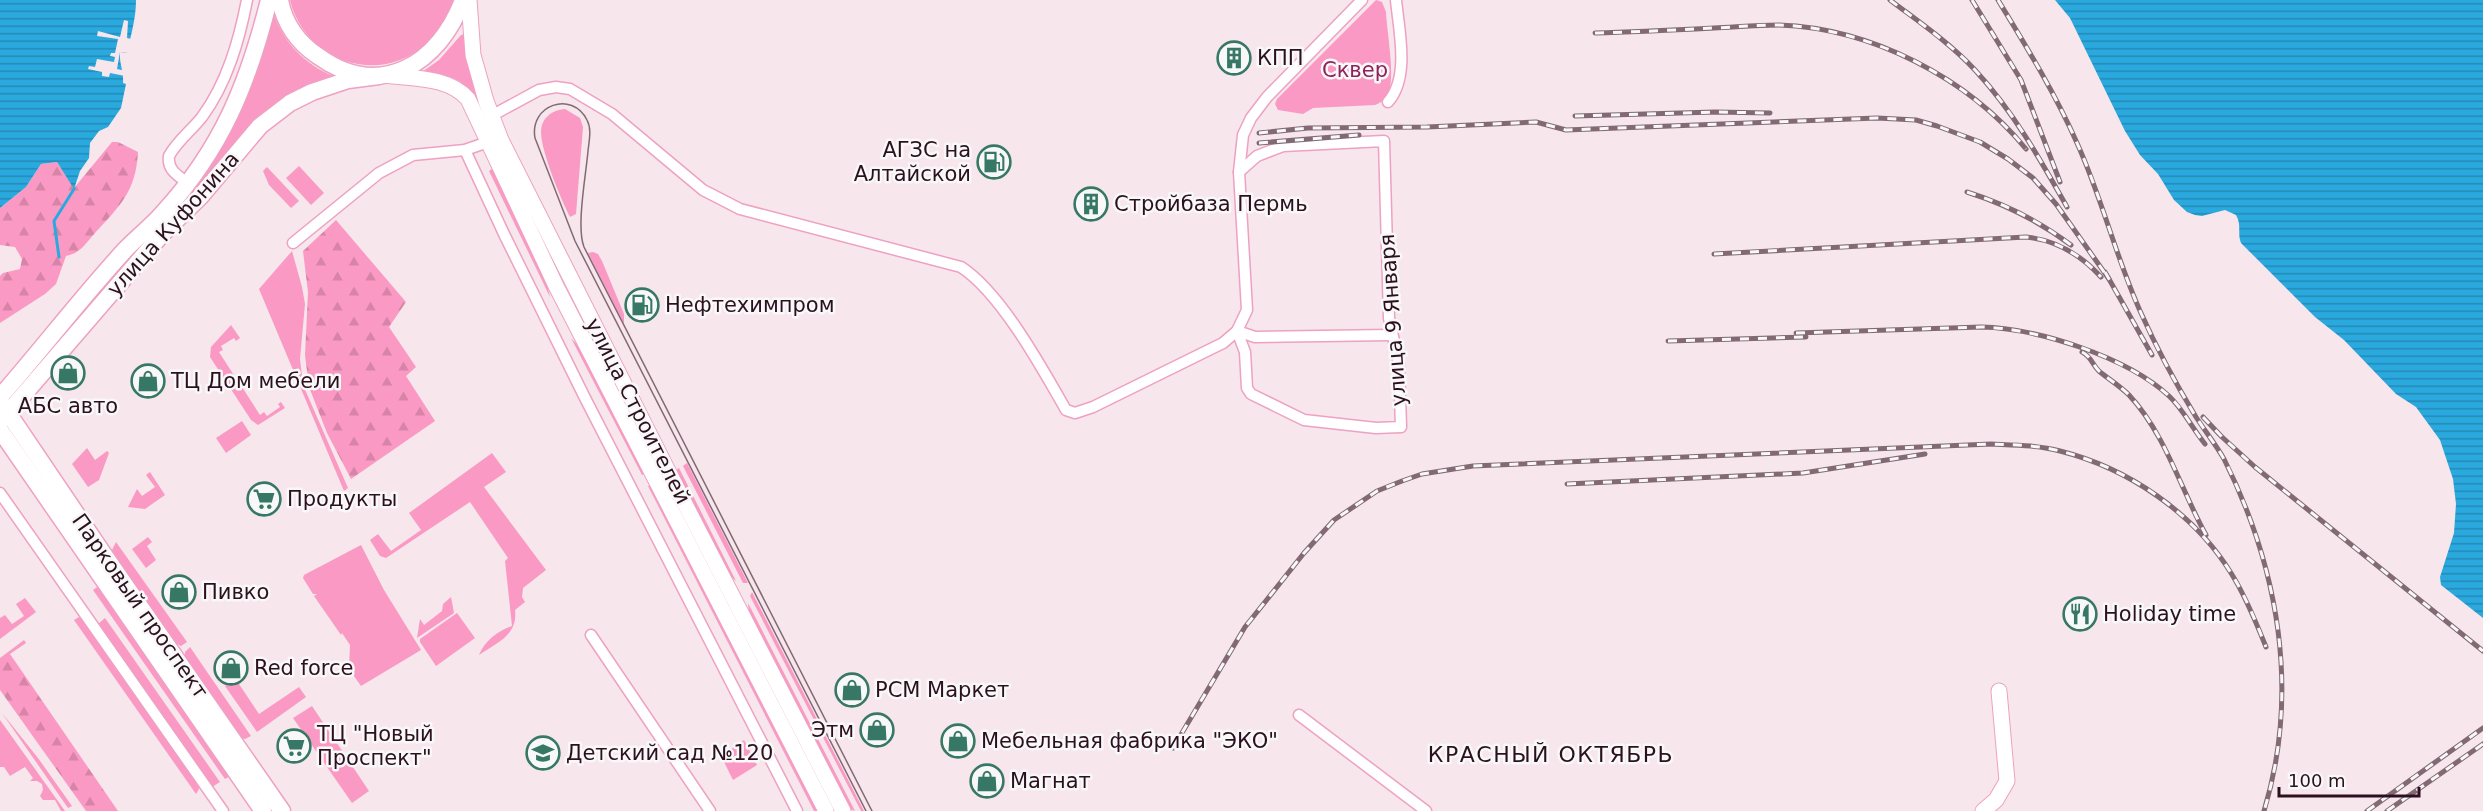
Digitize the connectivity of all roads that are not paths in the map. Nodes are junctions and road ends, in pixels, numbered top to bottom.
1 (247, 0) edge
2 (269, 0) edge
3 (280, 0) edge
4 (463, 0) edge
5 (469, 0) edge
6 (1362, 0) edge
7 (1396, 0) edge
8 (382, 76) junction
9 (1388, 102) dead end
10 (491, 116) junction
11 (488, 142) junction
12 (465, 150) junction
13 (1239, 172) junction
14 (188, 183) junction
15 (293, 243) dead end
16 (1237, 331) junction
17 (1391, 335) junction
18 (2, 408) edge
19 (0, 430) edge
20 (0, 493) edge
21 (591, 635) dead end
22 (2000, 691) dead end
23 (1299, 716) dead end
24 (223, 811) edge
25 (263, 811) edge
26 (282, 811) edge
27 (710, 811) edge
28 (797, 811) edge
29 (826, 811) edge
30 (843, 811) edge
31 (1426, 811) edge
32 (1983, 811) edge

1 - 14 street
2 - 14 main road, улица Куфонина
3 - 8 main road
4 - 8 main road, улица Куфонина
5 - 10 main road, улица Строителей
6 - 13 street
7 - 9 street
8 - 11 main road, улица Строителей
8 - 18 main road, улица Куфонина
10 - 16 street
10 - 30 main road, улица Строителей
11 - 12 street
11 - 29 main road, улица Строителей
12 - 15 street
12 - 28 street
13 - 16 street
13 - 17 street, улица 9 Января
14 - 18 main road, улица Куфонина
16 - 17 street
16 - 17 street, улица 9 Января
18 - 26 main road, Парковый проспект
19 - 25 main road, Парковый проспект
20 - 24 street
21 - 27 street
22 - 32 main road
23 - 31 street

